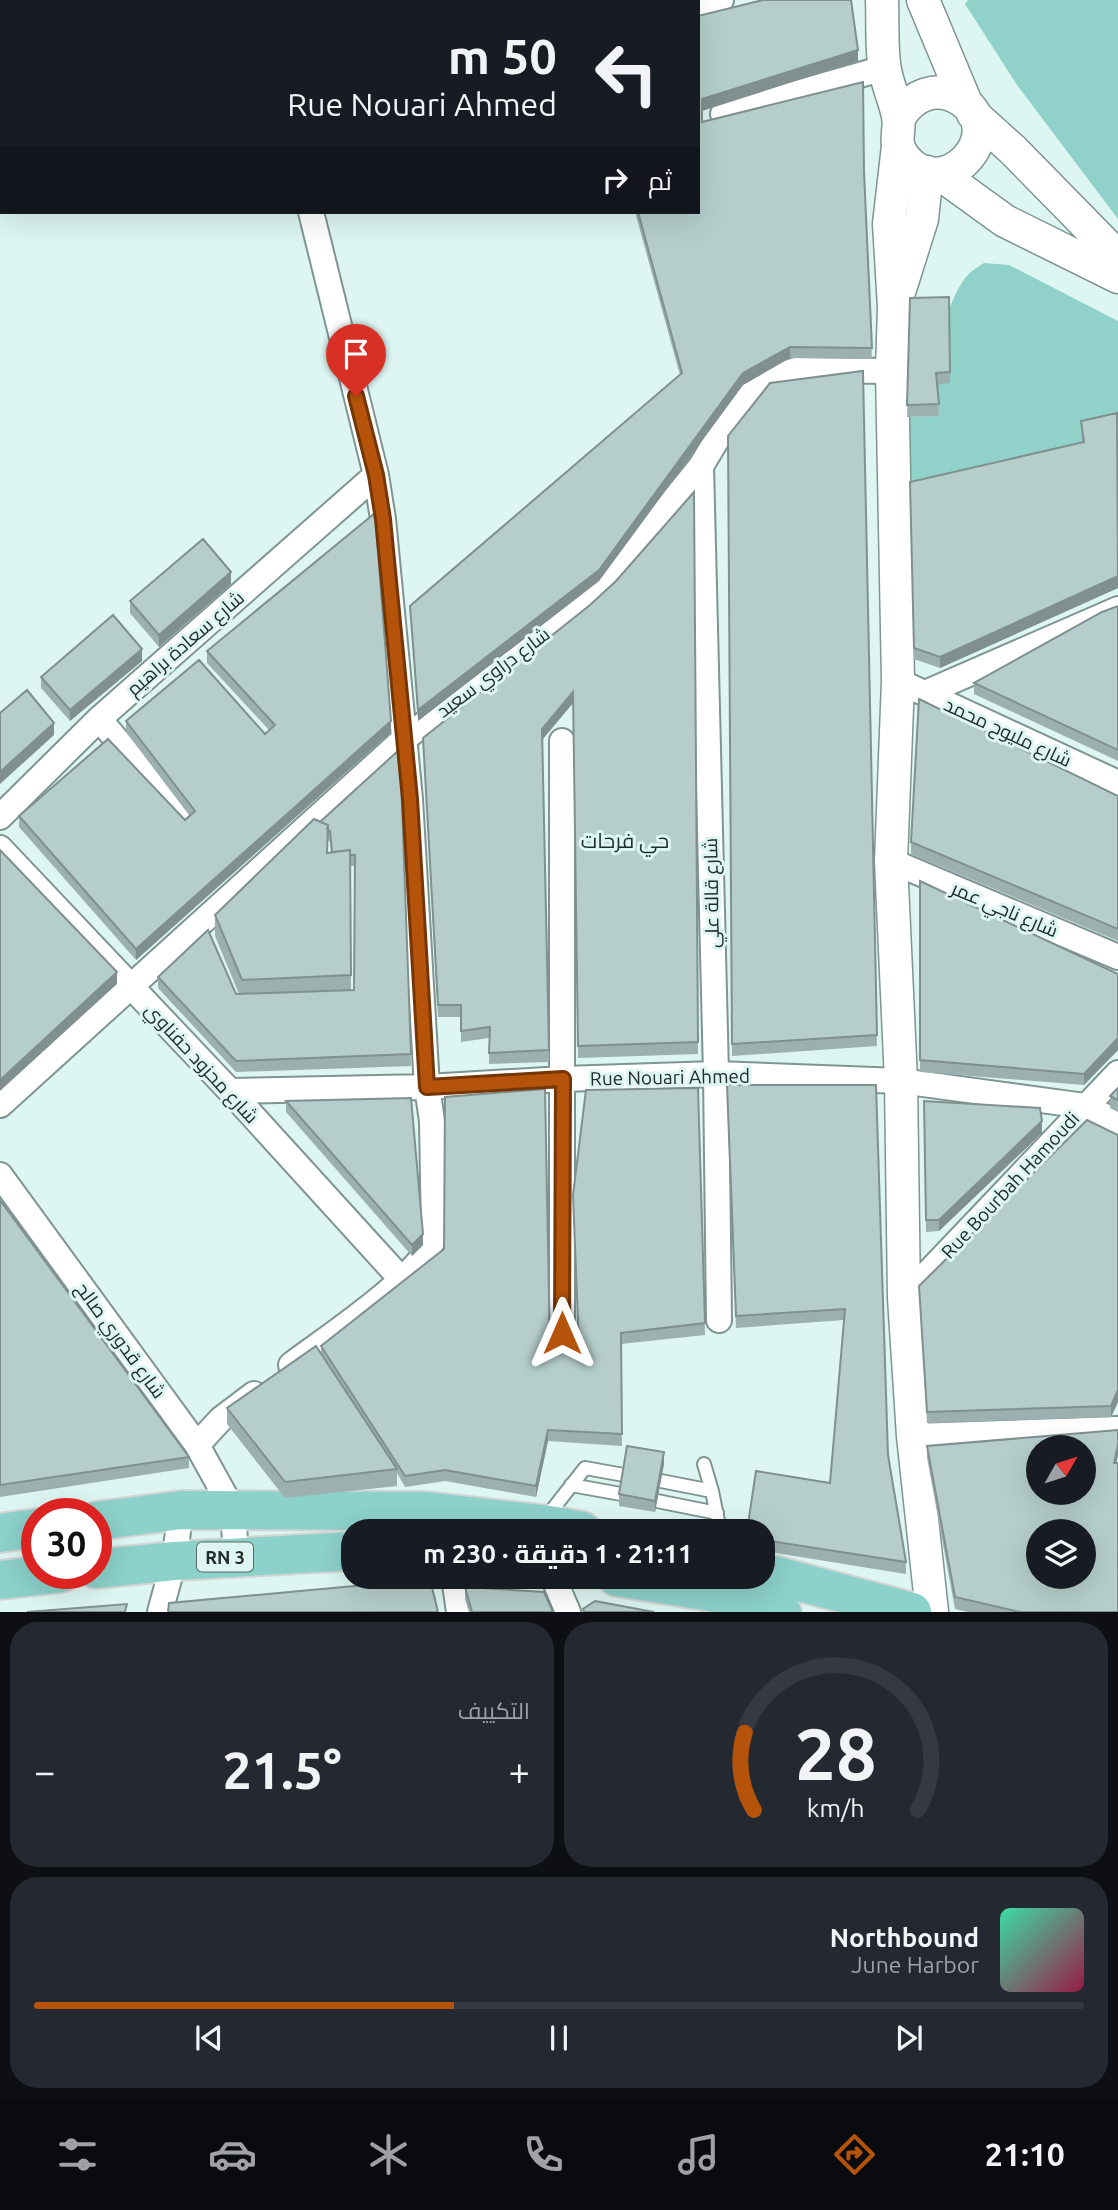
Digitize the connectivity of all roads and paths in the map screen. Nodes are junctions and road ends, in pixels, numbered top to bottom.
1 (721, 0) edge
2 (882, 0) edge
3 (923, 0) edge
4 (700, 5) edge
5 (884, 68) junction
6 (969, 108) junction
7 (723, 114) edge
8 (899, 132) junction
9 (934, 173) junction
10 (311, 214) edge
11 (1118, 257) edge
12 (1118, 277) edge
13 (894, 307) junction
14 (892, 371) junction
15 (701, 466) junction
16 (376, 475) junction
17 (1118, 609) edge
18 (183, 644) junction
19 (201, 664) edge
20 (912, 687) junction
21 (99, 719) junction
22 (404, 739) junction
23 (562, 741) dead end
24 (1118, 783) edge
25 (0, 817) edge
26 (185, 820) edge
27 (0, 848) edge
28 (891, 861) junction
29 (1118, 957) edge
30 (131, 988) junction
31 (1118, 1073) edge
32 (716, 1074) junction
33 (563, 1079) junction
34 (901, 1081) junction
35 (427, 1087) junction
36 (230, 1091) junction
37 (0, 1105) edge
38 (1085, 1106) junction
39 (1118, 1123) edge
40 (0, 1175) edge
41 (402, 1280) junction
42 (904, 1298) junction
43 (719, 1320) dead end
44 (562, 1333) dead end
45 (1118, 1429) edge
46 (913, 1436) junction
47 (197, 1445) junction
48 (704, 1464) dead end
49 (624, 1475) edge
50 (661, 1481) edge
51 (571, 1486) junction
52 (712, 1491) junction
53 (621, 1494) edge
54 (657, 1501) edge
55 (181, 1510) junction
56 (233, 1510) junction
57 (717, 1513) junction
58 (112, 1519) edge
59 (496, 1519) edge
60 (545, 1519) edge
61 (718, 1519) edge
62 (21, 1530) edge
63 (0, 1533) edge
64 (341, 1552) edge
65 (236, 1556) junction
66 (174, 1560) junction
67 (112, 1567) edge
68 (775, 1575) edge
69 (21, 1578) edge
70 (0, 1580) edge
71 (456, 1589) edge
72 (557, 1589) edge
73 (665, 1589) edge
74 (718, 1602) edge
75 (160, 1612) edge
76 (459, 1612) edge
77 (568, 1612) edge
78 (782, 1612) edge
79 (912, 1612) edge
80 (932, 1612) edge

1 - 4 street
2 - 5 street
3 - 6 street
5 - 7 street
5 - 8 street
6 - 8 street
6 - 9 street
6 - 11 street
8 - 9 street
8 - 13 street
9 - 12 street
9 - 13 street
10 - 16 street
13 - 14 street
14 - 15 street, شارع دراوي سعيد
14 - 20 street
15 - 22 street, شارع دراوي سعيد
15 - 32 street, شارع قالة علي
16 - 18 street, شارع سعادة براهيم
16 - 22 street
17 - 20 street
18 - 19 street
18 - 21 street, شارع سعادة براهيم
20 - 24 street, شارع مليوح محمد
20 - 28 street
21 - 25 street, شارع سعادة براهيم
21 - 26 street
22 - 30 street, شارع دراوي سعيد
22 - 35 street
23 - 33 street
27 - 30 street, شارع محزود حفناوي
28 - 29 street, شارع ناجي عمر
28 - 34 street
30 - 36 street, شارع محزود حفناوي
30 - 37 street, شارع دراوي سعيد
31 - 38 street, Rue Bourbah Hamoudi
32 - 33 street, Rue Nouari Ahmed
32 - 34 street, Rue Nouari Ahmed
32 - 43 street, شارع قالة علي
33 - 35 street, Rue Nouari Ahmed
33 - 44 street
34 - 38 street
34 - 42 street
35 - 36 street, Rue Nouari Ahmed
35 - 41 street
36 - 41 street, شارع محزود حفناوي
38 - 39 street
38 - 42 street, Rue Bourbah Hamoudi
40 - 47 street, شارع قدوري صالح
41 - 47 street
42 - 46 street
45 - 46 street
46 - 80 street
47 - 56 street, شارع قدوري صالح
48 - 52 lane
49 - 51 lane
50 - 52 lane
51 - 53 lane
51 - 60 lane
52 - 57 lane
54 - 57 lane
55 - 56 main road
55 - 58 main road
55 - 66 street
56 - 59 main road
56 - 65 street
57 - 61 lane
62 - 63 main road
64 - 65 main road, RN 3
65 - 66 main road, RN 3
66 - 67 main road, RN 3
66 - 75 street
68 - 79 main road
69 - 70 main road
71 - 76 street
72 - 77 street
73 - 74 main road
74 - 78 main road

